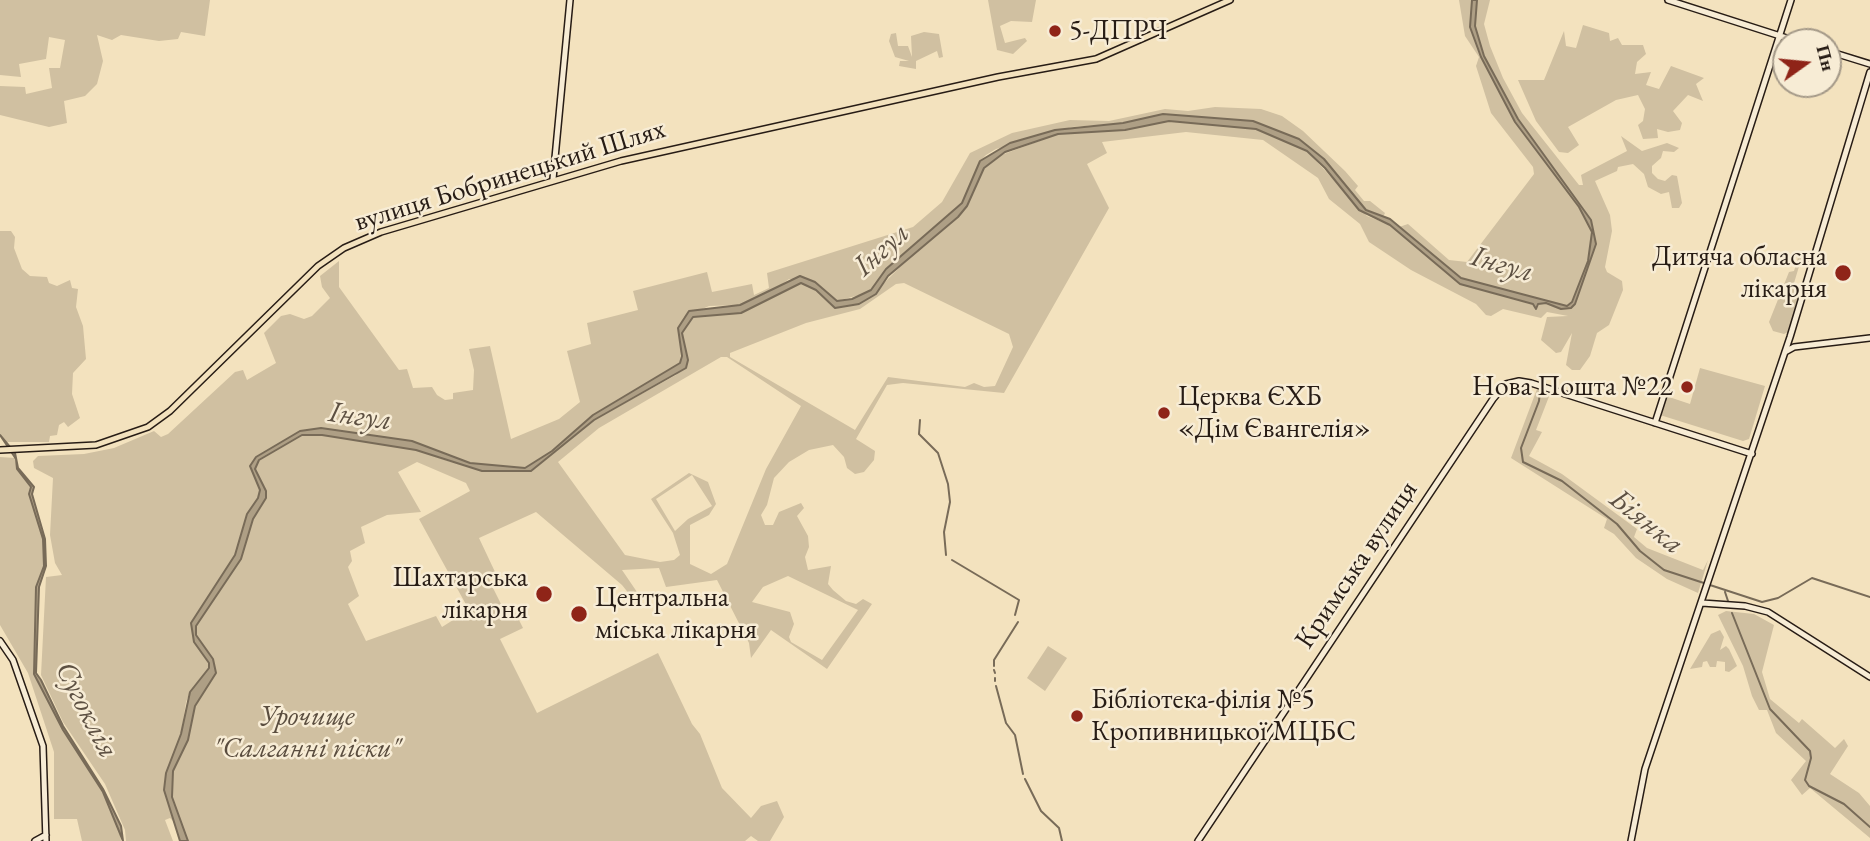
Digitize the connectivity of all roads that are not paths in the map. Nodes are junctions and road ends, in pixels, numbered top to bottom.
1 (570, 0) edge
2 (1230, 0) edge
3 (1668, 0) edge
4 (1791, 0) edge
5 (1782, 28) edge
6 (1772, 33) edge
7 (1842, 56) edge
8 (1772, 61) edge
9 (1870, 65) edge
10 (1870, 72) edge
11 (553, 179) junction
12 (1870, 338) edge
13 (1785, 352) junction
14 (1655, 423) junction
15 (0, 450) edge
16 (1752, 454) junction
17 (1702, 603) junction
18 (0, 641) edge
19 (1870, 677) edge
20 (46, 838) edge
21 (35, 841) edge
22 (1198, 841) edge
23 (1630, 841) edge

1 - 11 street
2 - 11 main road, вулиця Бобринецький Шлях
3 - 6 street
4 - 5 street
7 - 9 street
8 - 14 street
10 - 13 street
11 - 15 main road, вулиця Бобринецький Шлях
12 - 13 street
13 - 16 street
14 - 16 street
14 - 22 street, Кримська вулиця
16 - 17 street
17 - 19 street
17 - 23 street
18 - 20 street
20 - 21 street

